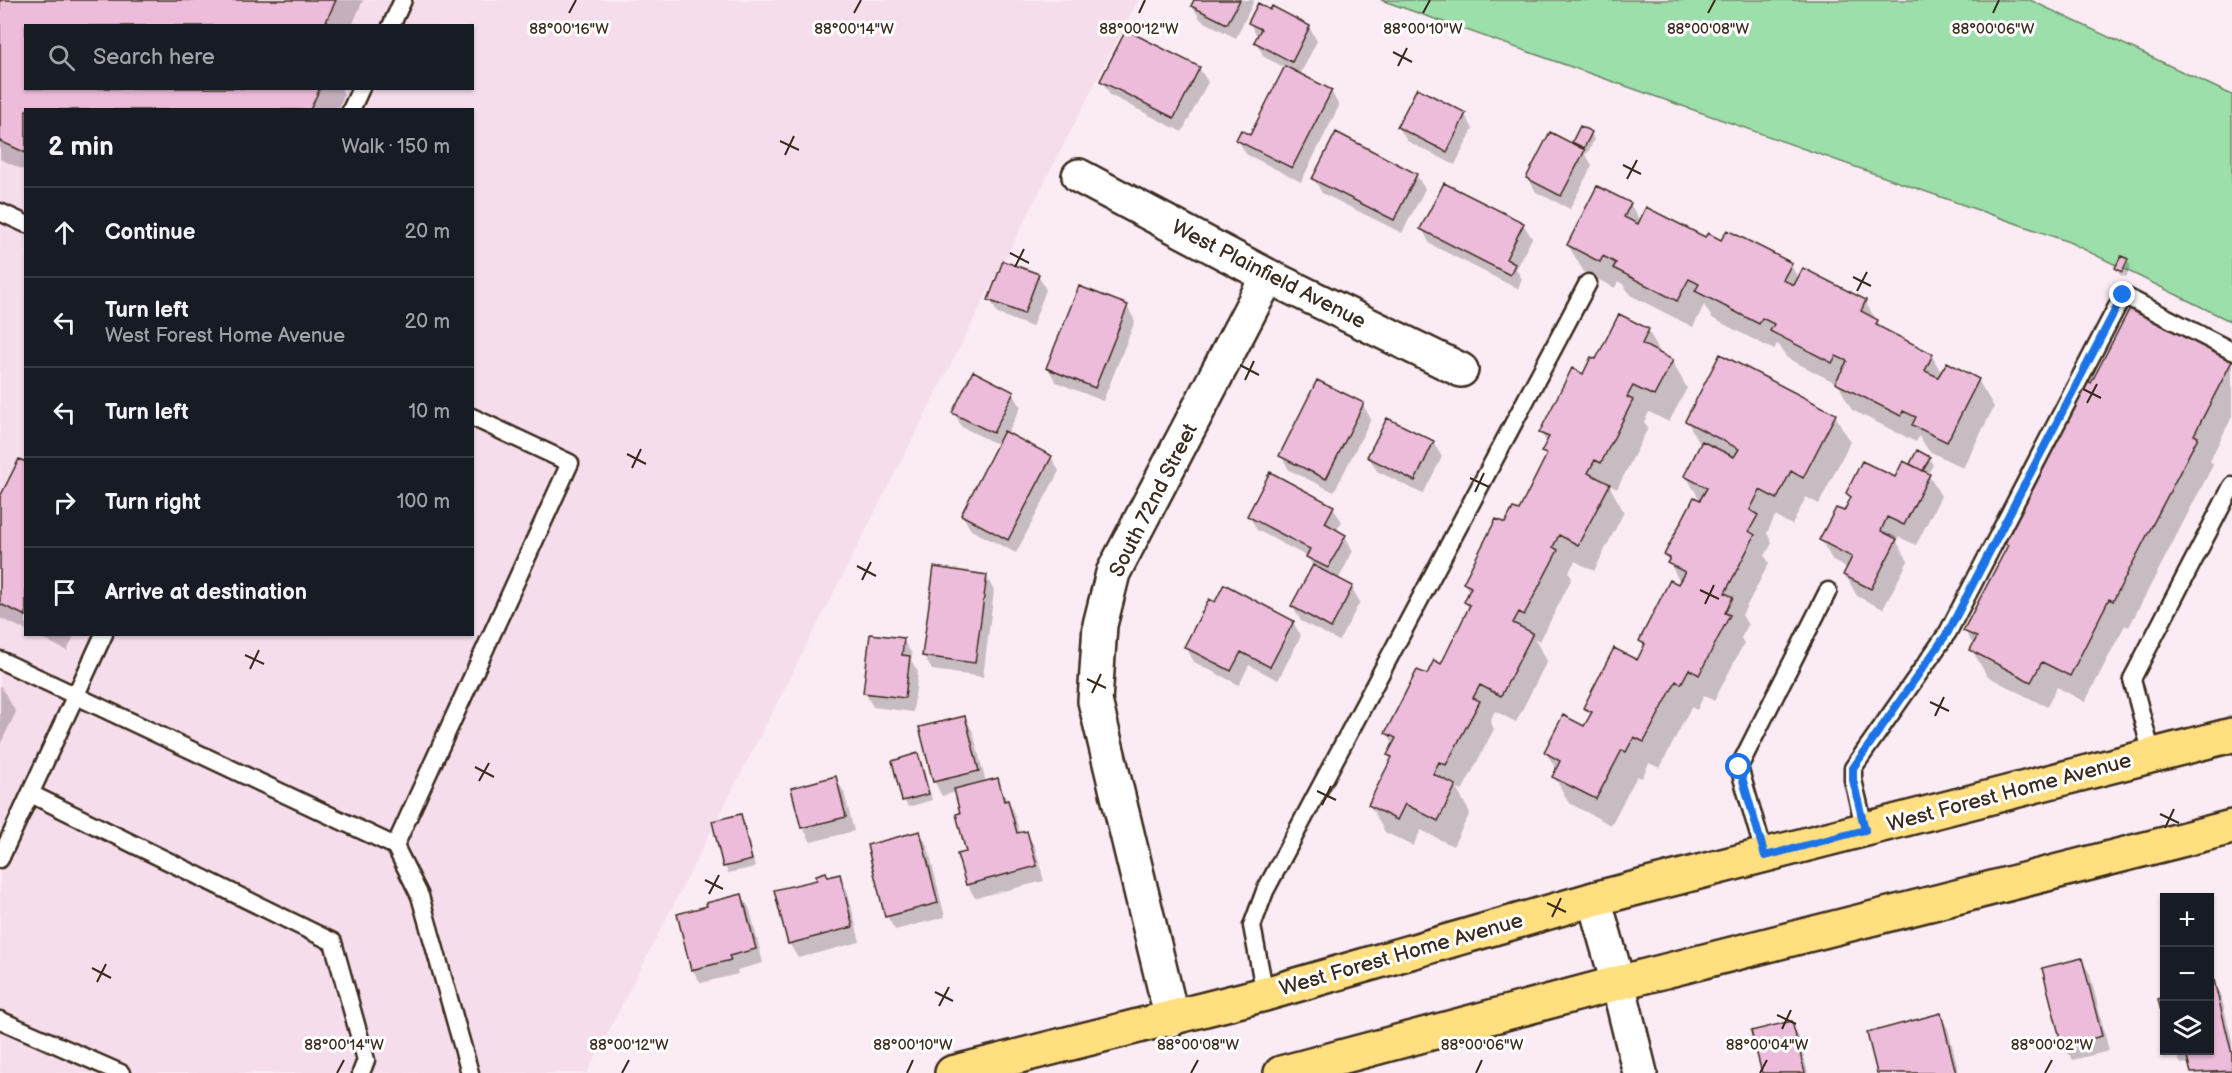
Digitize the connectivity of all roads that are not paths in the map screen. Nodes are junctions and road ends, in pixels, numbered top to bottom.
1 (403, 0) edge
2 (392, 24) edge
3 (360, 90) edge
4 (352, 108) edge
5 (1079, 176) dead end
6 (0, 212) edge
7 (24, 223) edge
8 (1269, 276) junction
9 (1588, 283) dead end
10 (2232, 351) edge
11 (1461, 370) dead end
12 (474, 418) edge
13 (2232, 486) edge
14 (1828, 591) dead end
15 (103, 636) edge
16 (0, 660) edge
17 (75, 695) junction
18 (2232, 735) edge
19 (2152, 755) junction
20 (31, 794) junction
21 (2232, 827) edge
22 (1865, 830) junction
23 (395, 846) junction
24 (1765, 856) junction
25 (0, 859) edge
26 (1594, 898) junction
27 (1618, 983) junction
28 (1265, 994) junction
29 (1172, 1019) junction
30 (0, 1020) edge
31 (121, 1073) edge
32 (361, 1073) edge
33 (470, 1073) edge
34 (952, 1073) edge
35 (1281, 1073) edge
36 (1640, 1073) edge

1 - 2 lane
3 - 4 lane
5 - 8 street, West Plainfield Avenue
6 - 7 lane
8 - 11 street, West Plainfield Avenue
8 - 29 street, South 72nd Street
9 - 28 lane
10 - 22 lane
12 - 23 lane
13 - 19 lane
14 - 24 lane
15 - 17 lane
16 - 17 lane
17 - 20 lane
17 - 23 lane
18 - 19 main road, West Forest Home Avenue
19 - 22 main road, West Forest Home Avenue
20 - 25 lane
20 - 32 lane
21 - 27 main road
22 - 24 main road, West Forest Home Avenue
23 - 33 lane
24 - 26 main road, West Forest Home Avenue
26 - 27 street
26 - 28 main road, West Forest Home Avenue
27 - 35 main road
27 - 36 street
28 - 29 main road, West Forest Home Avenue
29 - 34 main road, West Forest Home Avenue
30 - 31 lane

